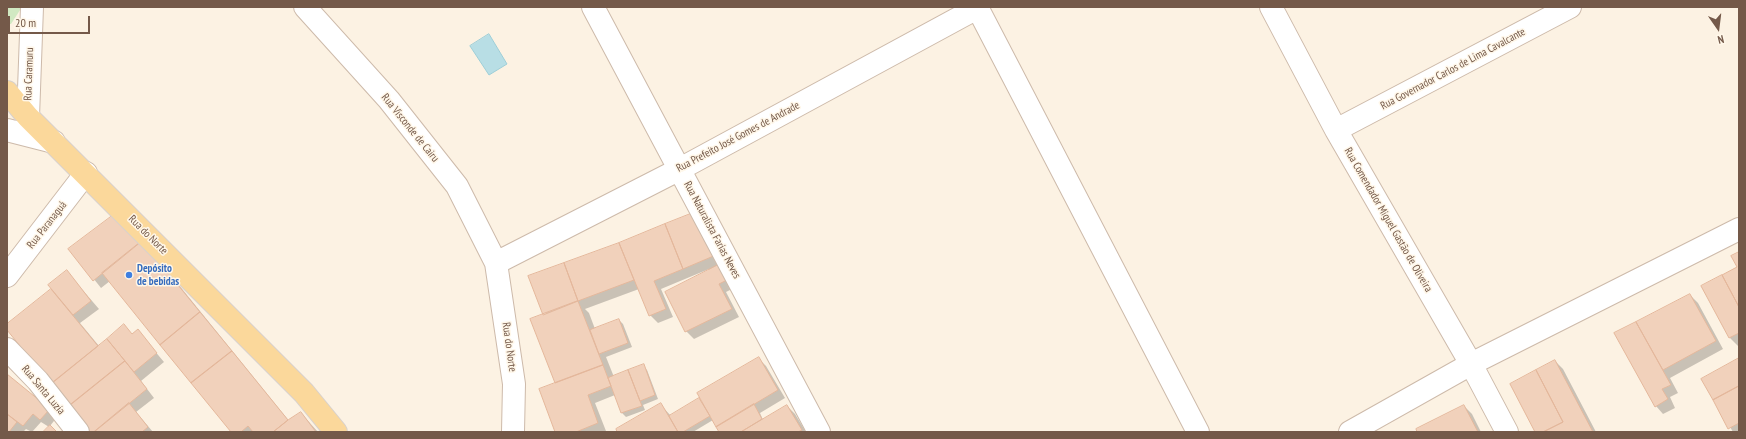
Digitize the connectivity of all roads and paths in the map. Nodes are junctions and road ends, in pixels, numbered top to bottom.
1 (32, 7) edge
2 (305, 7) edge
3 (593, 7) edge
4 (978, 7) edge
5 (1271, 7) edge
6 (1570, 7) edge
7 (7, 92) edge
8 (28, 117) junction
9 (7, 130) edge
10 (1336, 130) junction
11 (54, 142) junction
12 (680, 168) junction
13 (86, 173) junction
14 (1739, 229) edge
15 (496, 263) junction
16 (7, 276) edge
17 (7, 349) edge
18 (1471, 364) junction
19 (78, 432) edge
20 (336, 432) edge
21 (513, 432) edge
22 (819, 432) edge
23 (1198, 432) edge
24 (1350, 432) edge
25 (1507, 432) edge

1 - 8 street, Rua Caramuru
2 - 15 street, Rua Visconde de Cairu
3 - 12 street, Rua Naturalista Farias Neves
4 - 12 street, Rua Prefeito José Gomes de Andrade
4 - 23 street
5 - 10 street, Rua Comendador Miguel Gastão de Oliveira
6 - 10 street, Rua Governador Carlos de Lima Cavalcante
7 - 8 main road, Rua do Norte
8 - 11 main road, Rua do Norte
9 - 11 street
10 - 18 street, Rua Comendador Miguel Gastão de Oliveira
11 - 13 main road, Rua do Norte
12 - 15 street, Rua Prefeito José Gomes de Andrade
12 - 22 street, Rua Naturalista Farias Neves
13 - 16 street, Rua Paranaguá
13 - 20 main road, Rua do Norte
14 - 18 street
15 - 21 street, Rua do Norte
17 - 19 street, Rua Santa Luzia
18 - 24 street
18 - 25 street, Rua Comendador Miguel Gastão de Oliveira

